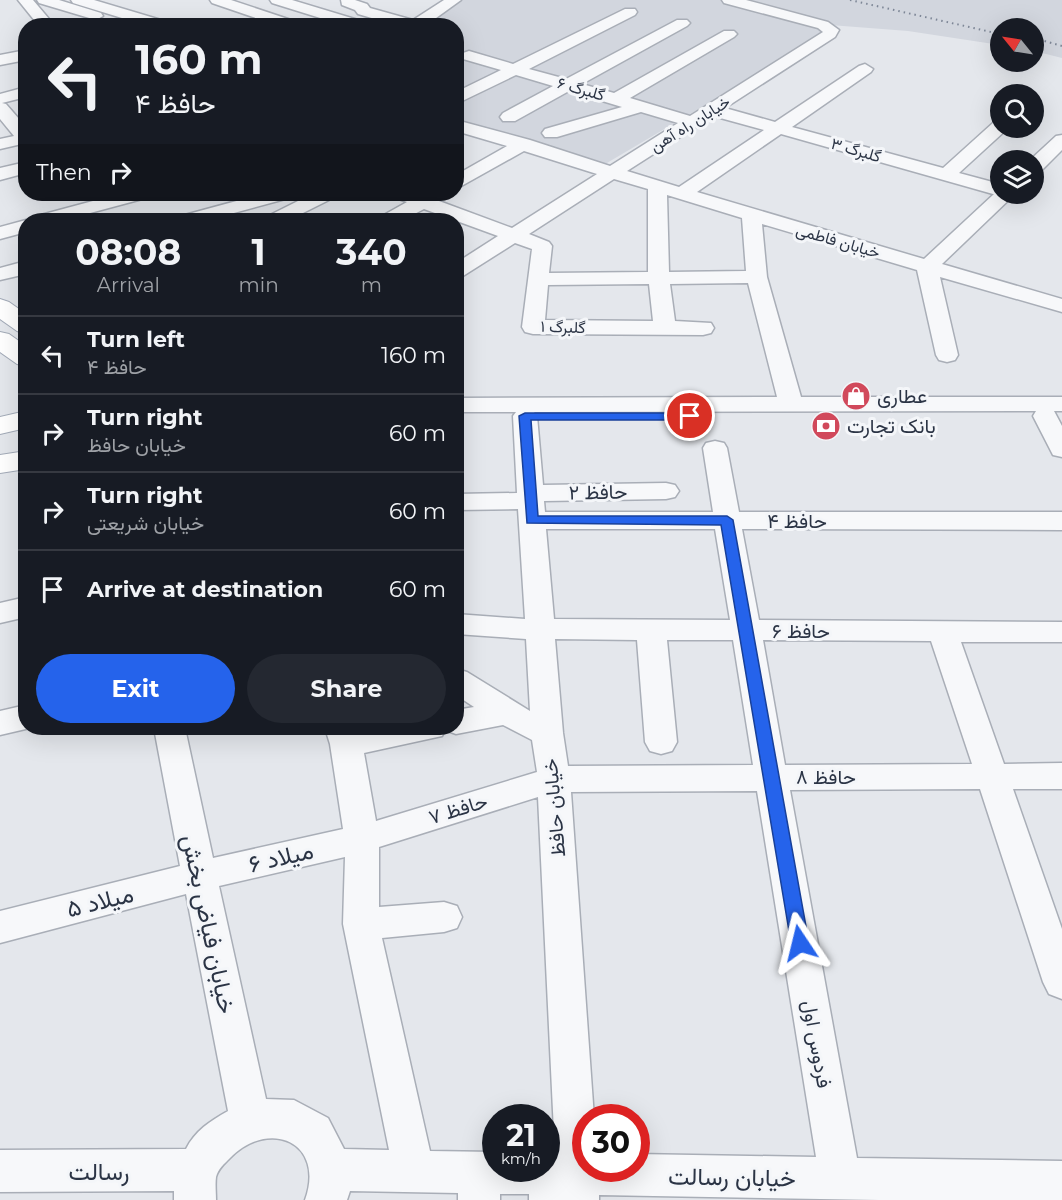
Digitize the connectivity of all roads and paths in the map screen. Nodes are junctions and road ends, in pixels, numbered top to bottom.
1 (25, 0) edge
2 (44, 0) edge
3 (78, 0) edge
4 (217, 0) edge
5 (253, 0) edge
6 (277, 0) edge
7 (343, 0) edge
8 (454, 0) edge
9 (729, 0) edge
10 (233, 5) junction
11 (318, 12) junction
12 (630, 12) dead end
13 (41, 18) edge
14 (103, 18) edge
15 (139, 18) edge
16 (273, 18) edge
17 (305, 18) edge
18 (337, 18) edge
19 (385, 18) edge
20 (416, 18) edge
21 (682, 23) dead end
22 (729, 34) dead end
23 (469, 56) dead end
24 (18, 57) edge
25 (0, 60) edge
26 (514, 69) junction
27 (865, 69) dead end
28 (568, 85) junction
29 (18, 94) edge
30 (464, 95) edge
31 (0, 99) edge
32 (616, 99) junction
33 (640, 107) junction
34 (0, 108) edge
35 (712, 110) junction
36 (464, 116) edge
37 (509, 117) dead end
38 (692, 122) junction
39 (464, 127) edge
40 (18, 129) edge
41 (778, 129) junction
42 (551, 134) dead end
43 (990, 135) edge
44 (18, 140) edge
45 (1062, 140) edge
46 (0, 144) edge
47 (524, 144) junction
48 (1044, 157) edge
49 (622, 167) junction
50 (18, 169) edge
51 (0, 174) edge
52 (946, 175) junction
53 (464, 178) edge
54 (657, 185) junction
55 (990, 187) edge
56 (683, 193) junction
57 (113, 201) edge
58 (257, 201) edge
59 (314, 201) edge
60 (423, 201) edge
61 (439, 201) edge
62 (994, 204) edge
63 (70, 213) edge
64 (213, 213) edge
65 (293, 213) edge
66 (401, 213) edge
67 (752, 215) junction
68 (18, 228) edge
69 (0, 233) edge
70 (514, 235) junction
71 (464, 267) edge
72 (927, 267) junction
73 (18, 269) edge
74 (0, 274) edge
75 (757, 277) junction
76 (659, 278) junction
77 (538, 279) junction
78 (1062, 306) edge
79 (0, 307) edge
80 (18, 320) edge
81 (665, 328) junction
82 (703, 328) dead end
83 (0, 340) edge
84 (18, 352) edge
85 (947, 355) dead end
86 (791, 404) junction
87 (464, 405) edge
88 (1056, 412) edge
89 (464, 416) edge
90 (525, 416) junction
91 (18, 421) edge
92 (0, 426) edge
93 (715, 448) dead end
94 (1062, 450) edge
95 (18, 461) edge
96 (0, 464) edge
97 (666, 491) dead end
98 (464, 502) edge
99 (531, 505) junction
100 (727, 520) junction
101 (1062, 521) edge
102 (18, 609) edge
103 (0, 613) edge
104 (464, 625) edge
105 (534, 629) junction
106 (651, 630) junction
107 (746, 630) junction
108 (943, 632) junction
109 (1062, 632) edge
110 (464, 685) edge
111 (506, 712) junction
112 (18, 719) edge
113 (464, 720) edge
114 (0, 723) edge
115 (547, 733) junction
116 (170, 735) edge
117 (343, 736) edge
118 (660, 741) dead end
119 (992, 776) junction
120 (1062, 776) edge
121 (771, 778) junction
122 (554, 779) junction
123 (362, 839) junction
124 (199, 876) junction
125 (444, 917) dead end
126 (361, 924) junction
127 (0, 927) edge
128 (1062, 982) edge
129 (250, 1120) junction
130 (0, 1171) edge
131 (414, 1172) junction
132 (840, 1178) junction
133 (1062, 1182) edge
134 (197, 1185) edge
135 (328, 1185) edge
136 (480, 1186) edge
137 (564, 1187) edge
138 (911, 1190) edge

1 - 13 street
2 - 14 street
3 - 15 street
4 - 10 street
5 - 10 street
6 - 11 street
7 - 11 street
7 - 19 street
8 - 20 street
9 - 35 street, خیابان راه آهن
10 - 16 street
11 - 17 street
11 - 18 street
12 - 26 street
21 - 28 street
22 - 32 street
23 - 26 street, گلبرگ ۶
24 - 25 street
26 - 28 street, گلبرگ ۶
26 - 30 street
27 - 41 street
28 - 32 street, گلبرگ ۶
28 - 37 street
29 - 31 street
32 - 33 street, گلبرگ ۶
33 - 38 street, گلبرگ ۶
33 - 42 street
34 - 40 street
35 - 38 street, خیابان راه آهن
35 - 41 street, گلبرگ ۳
36 - 49 street
38 - 49 street, خیابان راه آهن
39 - 47 street
41 - 52 street, گلبرگ ۳
41 - 56 street
43 - 52 street
44 - 46 street
45 - 48 street
47 - 49 street
47 - 53 street
49 - 54 street, خیابان فاطمی
49 - 70 street, خیابان راه آهن
50 - 51 street
52 - 55 street, گلبرگ ۳
54 - 56 street, خیابان فاطمی
54 - 76 street
56 - 67 street, خیابان فاطمی
57 - 63 street
58 - 64 street
59 - 65 street
60 - 66 street
61 - 70 street
62 - 72 street
67 - 72 street, خیابان فاطمی
67 - 75 street
68 - 69 street
70 - 71 street, خیابان راه آهن
70 - 77 street, گلبرگ ۱
72 - 78 street, خیابان فاطمی
72 - 85 street
73 - 74 street
75 - 76 street
75 - 86 street
76 - 77 street
76 - 81 street
77 - 81 street, گلبرگ ۱
79 - 80 main road
81 - 82 street, گلبرگ ۱
83 - 84 main road
86 - 87 street
86 - 88 street
88 - 90 street
88 - 94 street
89 - 90 street
90 - 99 street, خیابان حافظ
91 - 92 main road
93 - 100 street, فردوس اول
95 - 96 main road
97 - 99 street, حافظ ۲
98 - 99 street
99 - 100 street, حافظ ۴
99 - 105 street, خیابان حافظ
100 - 101 street, حافظ ۴
100 - 107 street, فردوس اول
102 - 103 street
104 - 105 street, حافظ ۶
105 - 106 street, حافظ ۶
105 - 115 street, خیابان حافظ
106 - 107 street, حافظ ۶
106 - 118 street
107 - 108 street, حافظ ۶
107 - 121 street, فردوس اول
108 - 109 street, حافظ ۶
108 - 119 street
110 - 111 street
111 - 113 street
111 - 115 street
112 - 114 street
115 - 122 street, خیابان حافظ
116 - 124 street, خیابان فیاض بخش
117 - 123 street
119 - 120 street, حافظ ۸
119 - 121 street, حافظ ۸
119 - 128 street
121 - 122 street, حافظ ۸
121 - 132 street, فردوس اول
122 - 123 street, حافظ ۷
122 - 137 street, خیابان حافظ
123 - 124 street, میلاد ۶
123 - 126 street
124 - 127 street, میلاد ۵
124 - 129 street, خیابان فیاض بخش
125 - 126 street
126 - 131 street
129 - 134 street
129 - 135 street
130 - 134 street, رسالت
131 - 135 street, خیابان رسالت
131 - 136 street, خیابان رسالت
132 - 137 street, خیابان رسالت
132 - 138 street, خیابان رسالت
133 - 138 street, خیابان رسالت
136 - 137 street, خیابان رسالت

